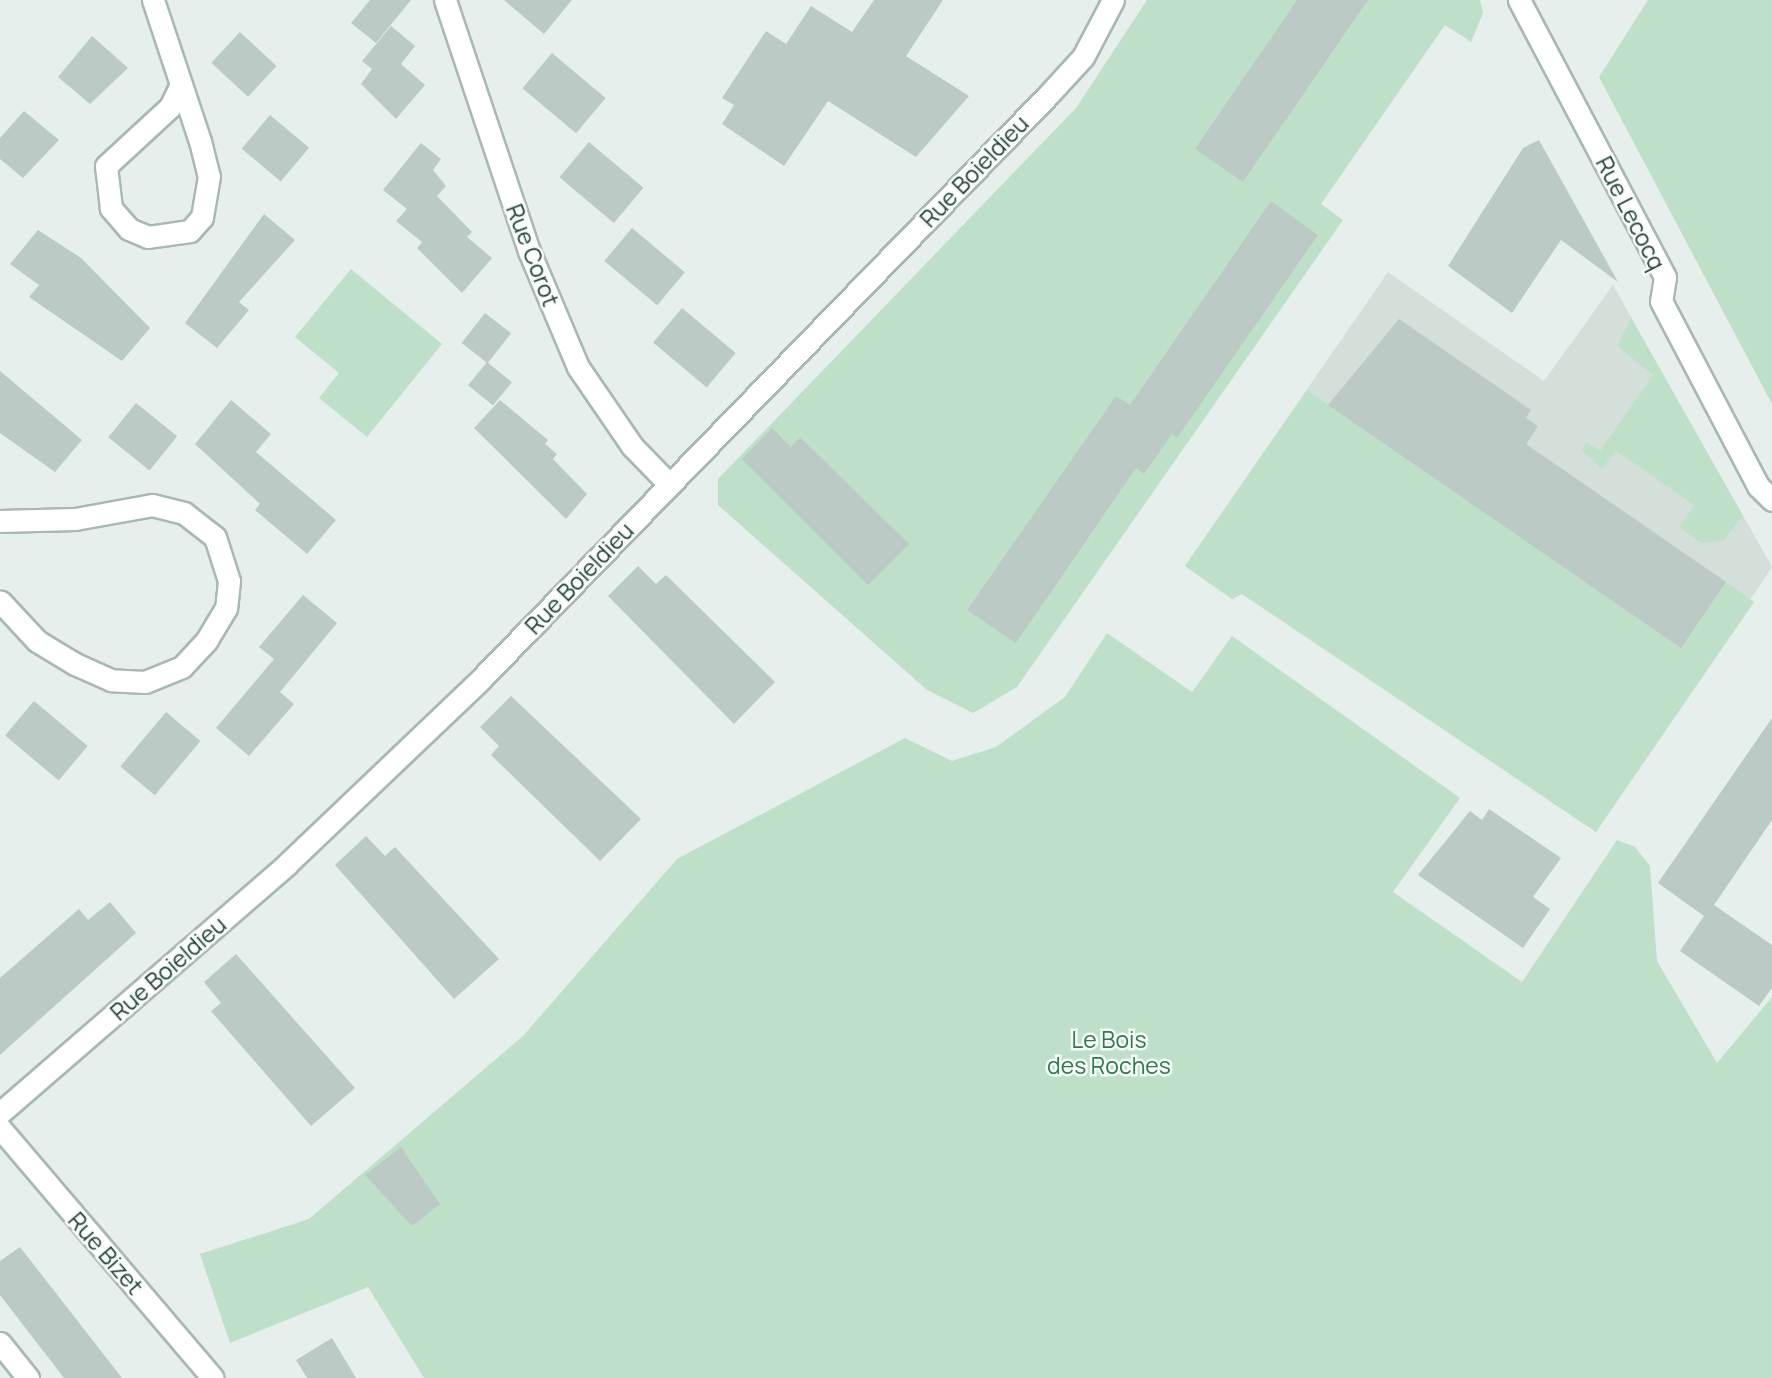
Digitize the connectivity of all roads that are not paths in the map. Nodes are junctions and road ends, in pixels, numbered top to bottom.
1 (153, 0) edge
2 (445, 0) edge
3 (1113, 0) edge
4 (1519, 0) edge
5 (181, 84) junction
6 (669, 484) junction
7 (1772, 500) edge
8 (0, 521) edge
9 (0, 601) edge
10 (0, 1113) edge
11 (0, 1128) edge
12 (0, 1343) edge
13 (28, 1378) edge
14 (212, 1378) edge

1 - 5 street
2 - 6 street, Rue Corot
3 - 6 street, Rue Boieldieu
4 - 7 street, Rue Lecocq
5 - 5 street
6 - 10 street, Rue Boieldieu
8 - 9 street
11 - 14 street, Rue Bizet
12 - 13 street

